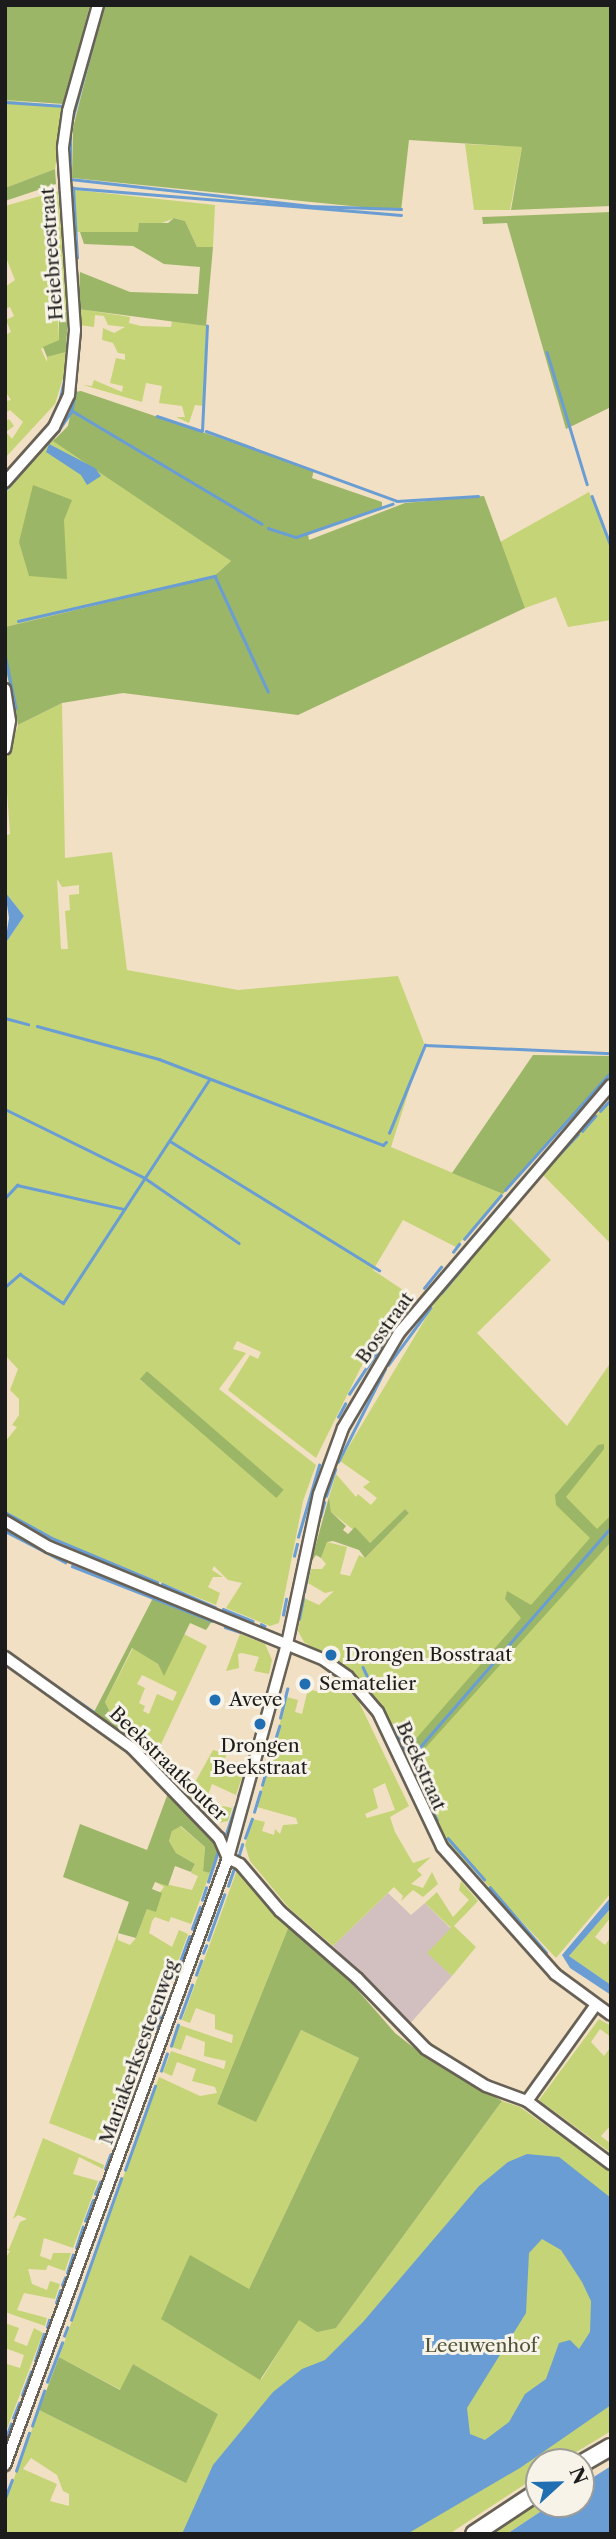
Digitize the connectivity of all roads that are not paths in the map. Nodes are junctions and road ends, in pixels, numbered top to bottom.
1 (98, 5) edge
2 (5, 482) edge
3 (5, 689) edge
4 (5, 749) edge
5 (611, 1086) edge
6 (5, 1521) edge
7 (287, 1644) junction
8 (5, 1657) edge
9 (228, 1858) junction
10 (595, 2006) junction
11 (611, 2015) edge
12 (527, 2101) junction
13 (611, 2164) edge
14 (611, 2446) edge
15 (595, 2456) edge
16 (5, 2465) edge
17 (525, 2500) edge
18 (474, 2534) edge

1 - 2 street, Heiebreestraat
3 - 4 street
5 - 7 street, Bosstraat
6 - 7 street, Beekstraat
7 - 9 street, Mariakerksesteenweg
7 - 10 street, Beekstraat
8 - 9 street, Beekstraatkouter
9 - 12 street
9 - 16 street, Mariakerksesteenweg
10 - 11 street, Beekstraat
10 - 12 street
12 - 13 street
14 - 15 highway
17 - 18 highway

